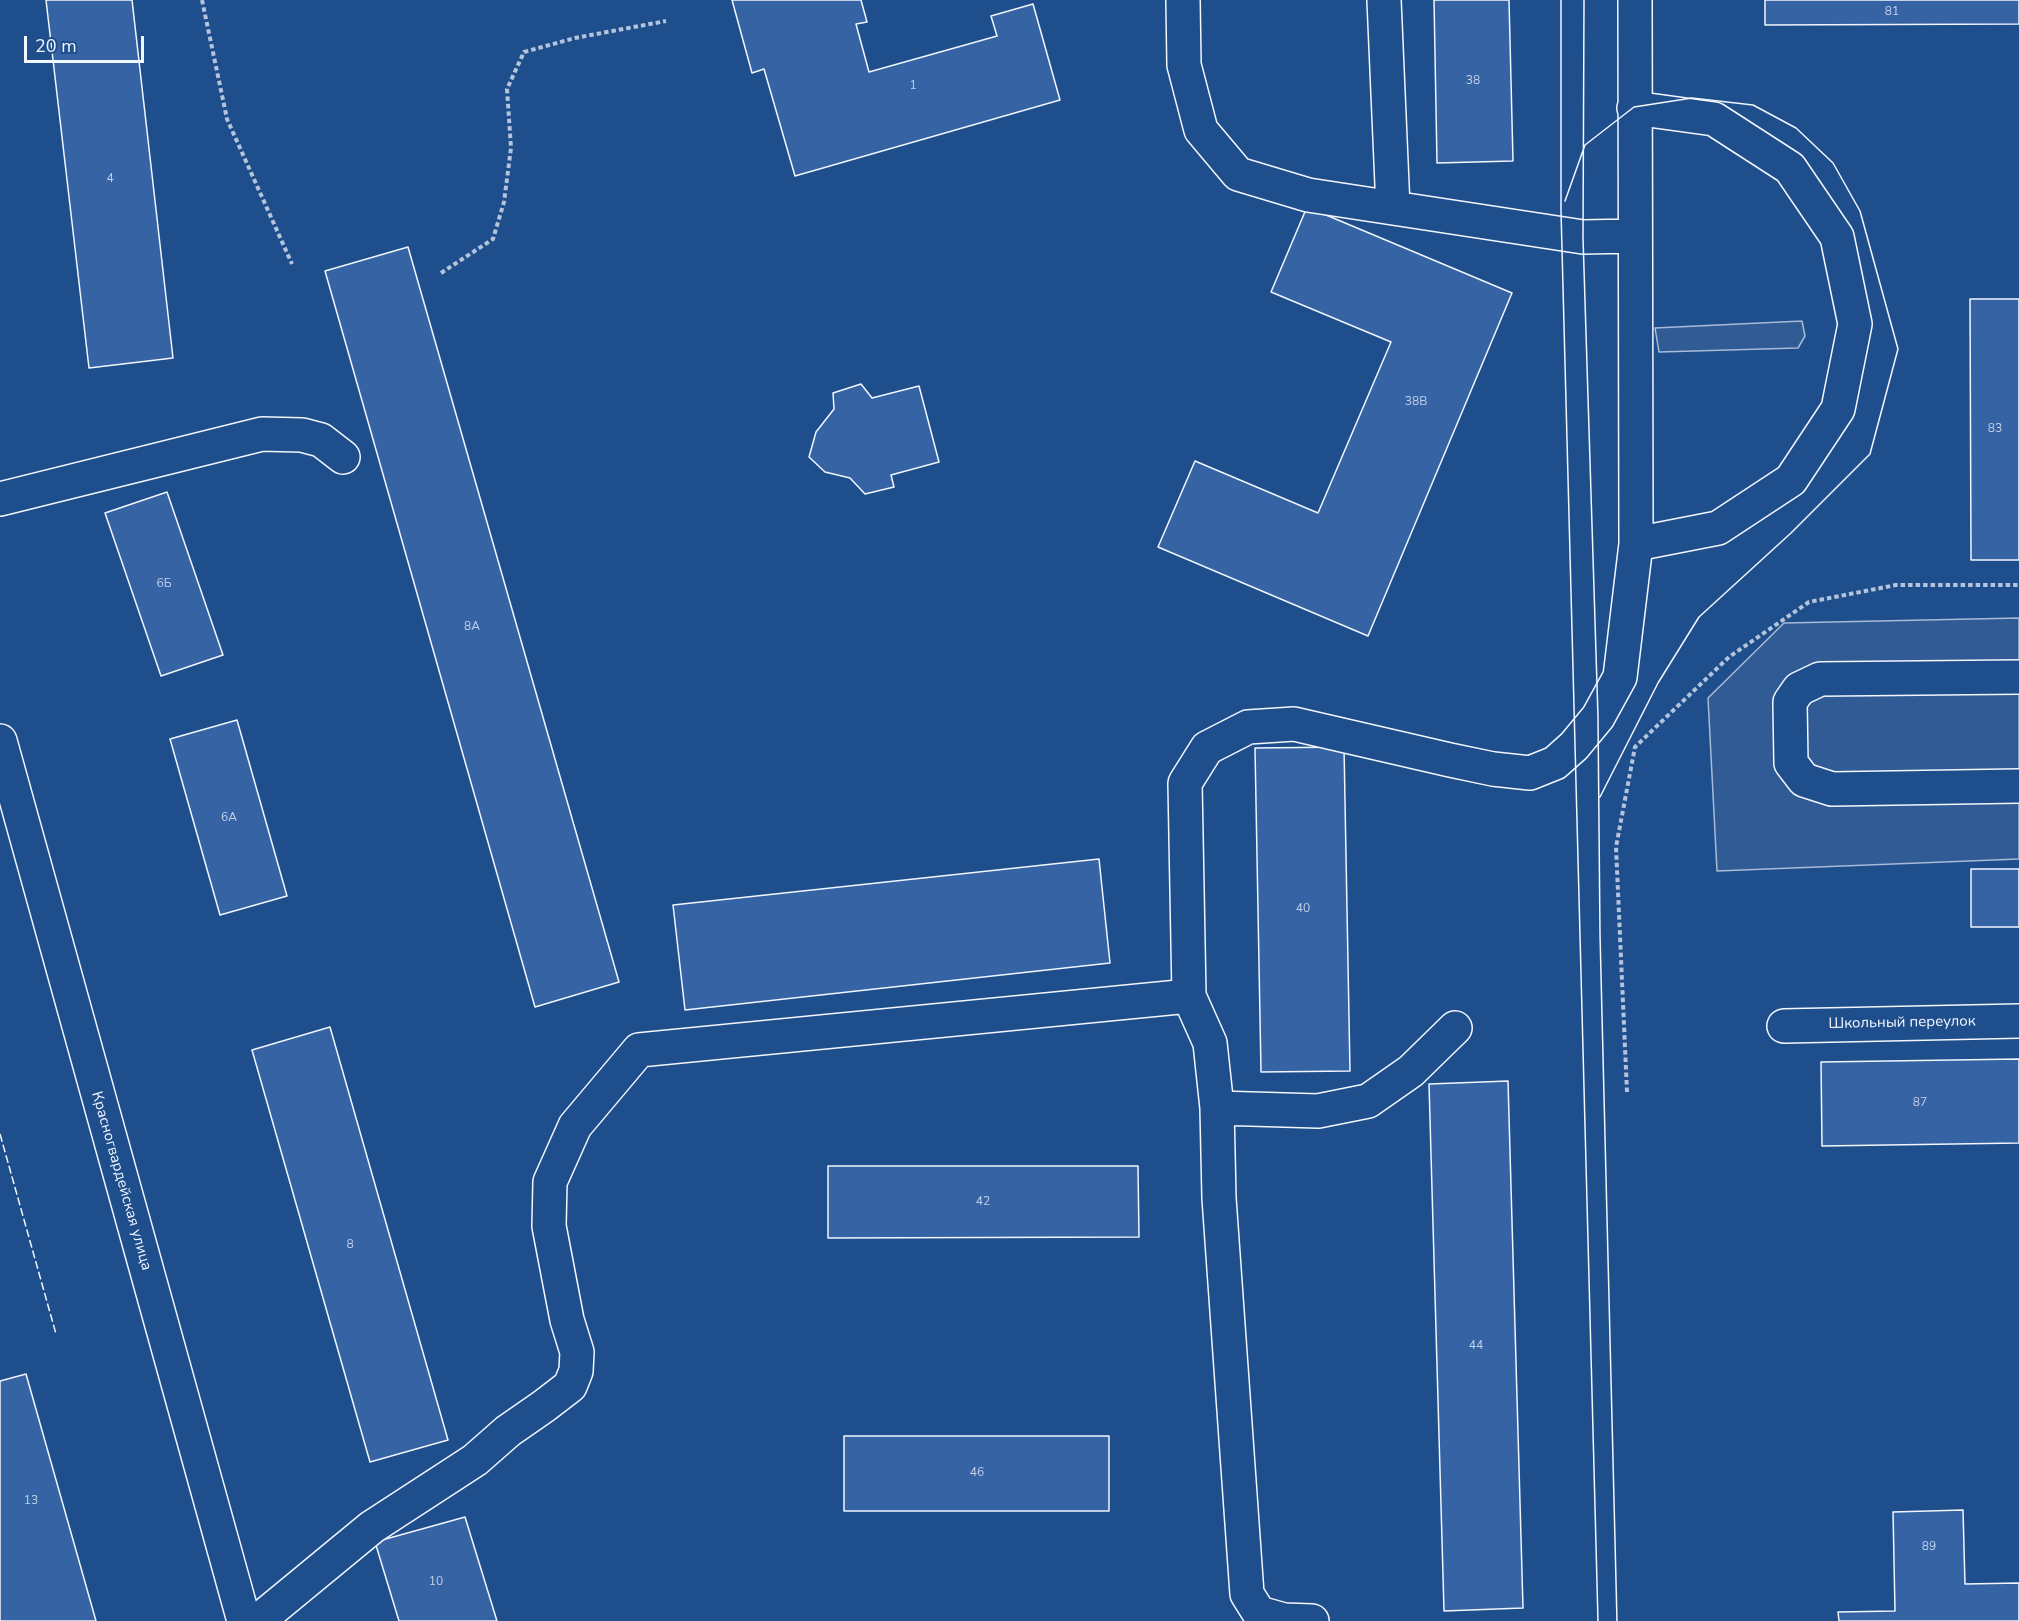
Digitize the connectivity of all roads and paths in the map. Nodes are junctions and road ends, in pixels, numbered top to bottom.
1 (202, 0) edge
2 (1184, 0) edge
3 (1384, 0) edge
4 (1635, 0) edge
5 (666, 21) dead end
6 (1634, 108) junction
7 (1393, 208) junction
8 (1634, 236) junction
9 (292, 264) dead end
10 (441, 273) dead end
11 (343, 457) dead end
12 (0, 498) edge
13 (1636, 544) junction
14 (2019, 585) edge
15 (2019, 677) edge
16 (0, 741) edge
17 (2019, 786) edge
18 (1190, 996) junction
19 (2019, 1021) edge
20 (1784, 1026) dead end
21 (1455, 1028) dead end
22 (1627, 1092) dead end
23 (1217, 1108) junction
24 (244, 1621) edge
25 (258, 1621) edge
26 (1312, 1621) edge

1 - 9 path
2 - 7 main road
3 - 7 main road
4 - 6 main road
5 - 10 path
6 - 8 main road
6 - 13 main road
7 - 8 main road
8 - 13 main road
11 - 12 main road
13 - 18 main road
14 - 22 path
15 - 17 main road
16 - 24 main road, Красногвардейская улица
18 - 23 main road
18 - 25 main road
19 - 20 main road, Школьный переулок
21 - 23 main road
23 - 26 main road

